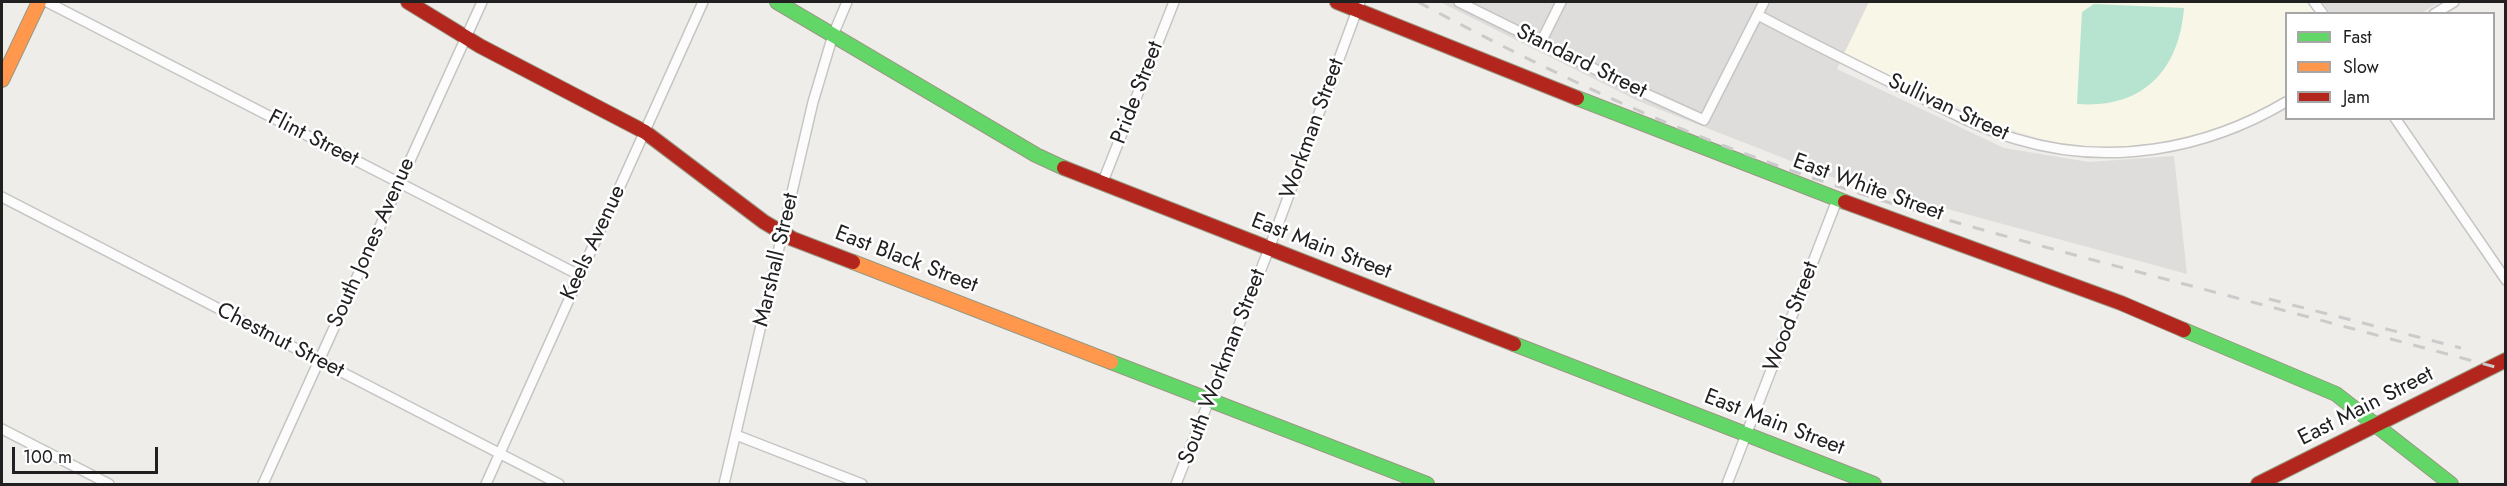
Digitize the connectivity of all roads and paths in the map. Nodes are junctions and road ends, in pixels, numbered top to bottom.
1 (39, 2) edge
2 (47, 2) edge
3 (408, 2) edge
4 (482, 2) edge
5 (703, 2) edge
6 (777, 2) edge
7 (846, 2) edge
8 (1174, 2) edge
9 (1337, 2) edge
10 (1459, 2) edge
11 (1562, 2) edge
12 (1764, 2) edge
13 (2454, 2) edge
14 (1358, 5) edge
15 (2437, 12) edge
16 (1758, 15) junction
17 (833, 35) junction
18 (465, 37) junction
19 (1541, 42) junction
20 (2, 80) edge
21 (2285, 103) edge
22 (2396, 120) edge
23 (645, 132) junction
24 (398, 184) junction
25 (1102, 184) junction
26 (2, 197) edge
27 (1837, 200) junction
28 (783, 234) junction
29 (1269, 249) junction
30 (579, 275) junction
31 (2505, 280) edge
32 (319, 360) junction
33 (2499, 363) edge
34 (1209, 401) junction
35 (2378, 425) junction
36 (2, 429) edge
37 (736, 435) junction
38 (1746, 435) junction
39 (499, 455) junction
40 (109, 484) edge
41 (263, 484) edge
42 (486, 484) edge
43 (560, 484) edge
44 (724, 484) edge
45 (862, 484) edge
46 (1176, 484) edge
47 (1427, 484) edge
48 (1727, 484) edge
49 (1874, 484) edge
50 (2258, 484) edge
51 (2451, 484) edge

1 - 20 main road
2 - 24 street, Flint Street
3 - 18 main road, East Black Street
4 - 18 street, South Jones Avenue
5 - 23 street, Keels Avenue
6 - 17 main road, East Main Street
7 - 17 street, Marshall Street
8 - 25 street, Pride Street
9 - 14 main road, East White Street
10 - 19 street, Standard Street
11 - 19 street
12 - 16 street
13 - 15 street
14 - 27 main road, East White Street
14 - 29 street, Workman Street
16 - 19 street, Standard Street
16 - 21 street, Sullivan Street
17 - 25 main road, East Main Street
17 - 28 street, Marshall Street
18 - 23 main road, East Black Street
18 - 24 street, South Jones Avenue
22 - 31 street
23 - 28 main road, East Black Street
23 - 30 street, Keels Avenue
24 - 30 street, Flint Street
24 - 32 street, South Jones Avenue
25 - 29 main road, East Main Street
26 - 32 street, Chestnut Street
27 - 35 main road, East White Street
27 - 38 street, Wood Street
28 - 34 main road, East Black Street
28 - 37 street, Marshall Street
29 - 34 street, South Workman Street
29 - 38 main road, East Main Street
30 - 39 street, Keels Avenue
32 - 39 street, Chestnut Street
32 - 41 street, South Jones Avenue
33 - 35 main road, East Main Street
34 - 46 street, South Workman Street
34 - 47 main road, East Black Street
35 - 50 main road, East Main Street
35 - 51 main road, East White Street
36 - 40 street
37 - 44 street, Marshall Street
37 - 45 street
38 - 48 street, Wood Street
38 - 49 main road, East Main Street
39 - 42 street, Keels Avenue
39 - 43 street, Chestnut Street

